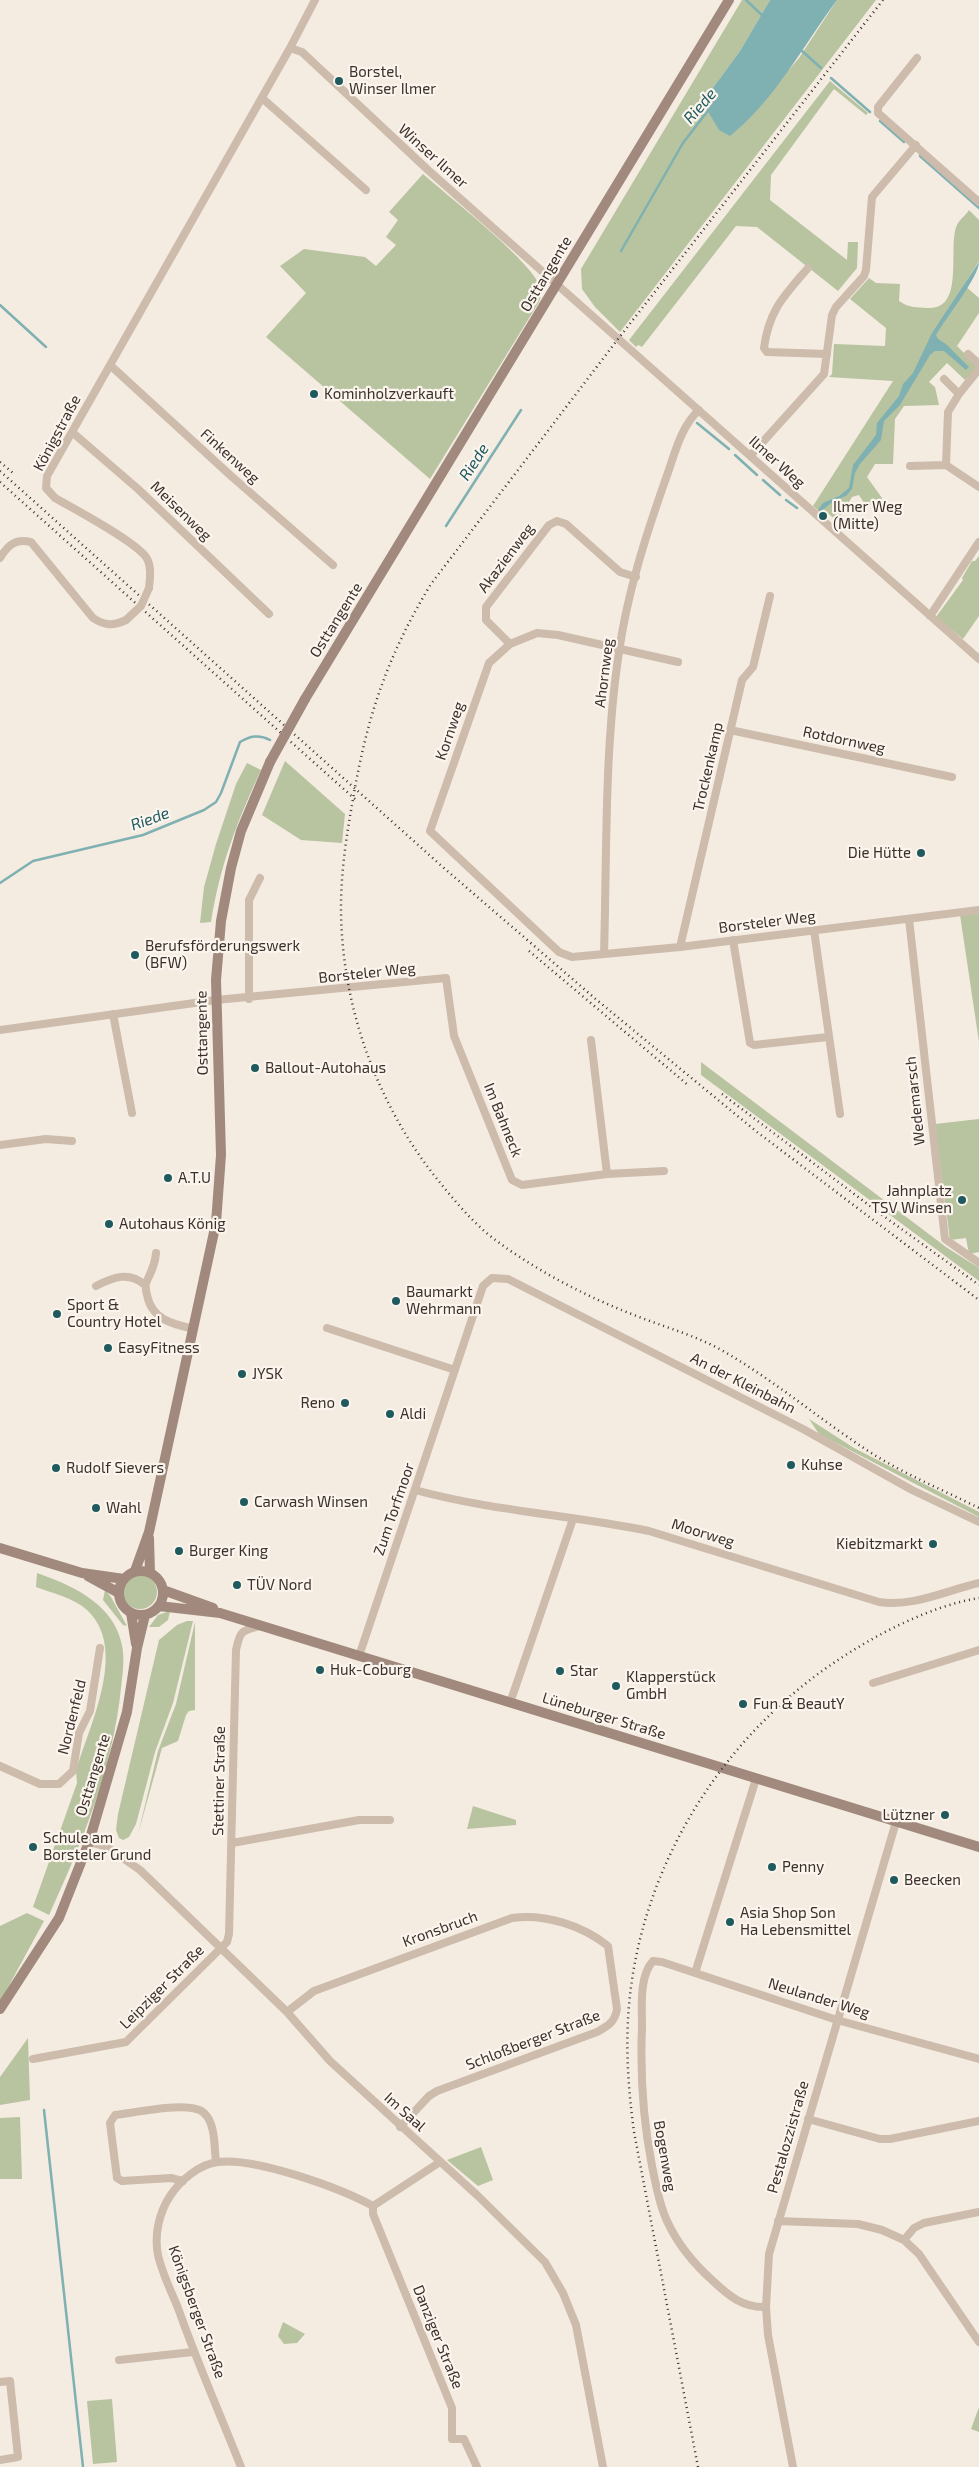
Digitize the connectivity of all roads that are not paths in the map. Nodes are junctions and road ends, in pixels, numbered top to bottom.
1 (314, 0) edge
2 (729, 0) edge
3 (290, 48) junction
4 (917, 58) dead end
5 (262, 98) junction
6 (916, 145) junction
7 (366, 190) dead end
8 (979, 202) edge
9 (808, 268) dead end
10 (558, 285) junction
11 (827, 354) junction
12 (968, 354) dead end
13 (979, 364) edge
14 (110, 365) junction
15 (979, 369) edge
16 (944, 379) dead end
17 (959, 394) junction
18 (699, 410) junction
19 (72, 432) junction
20 (751, 456) junction
21 (946, 465) junction
22 (910, 466) dead end
23 (979, 487) edge
24 (979, 542) edge
25 (0, 556) edge
26 (333, 565) dead end
27 (636, 577) junction
28 (770, 596) dead end
29 (269, 614) dead end
30 (930, 616) junction
31 (510, 644) junction
32 (619, 649) junction
33 (979, 659) edge
34 (678, 662) dead end
35 (730, 730) junction
36 (952, 777) dead end
37 (260, 878) dead end
38 (979, 910) edge
39 (908, 919) junction
40 (814, 930) junction
41 (734, 940) junction
42 (680, 947) junction
43 (559, 952) joint
44 (604, 954) junction
45 (446, 978) joint
46 (249, 998) junction
47 (216, 1000) junction
48 (113, 1014) junction
49 (0, 1030) edge
50 (828, 1037) junction
51 (591, 1040) dead end
52 (132, 1113) dead end
53 (840, 1114) dead end
54 (72, 1141) dead end
55 (0, 1145) edge
56 (664, 1171) dead end
57 (606, 1174) junction
58 (156, 1253) dead end
59 (979, 1263) edge
60 (492, 1278) joint
61 (145, 1285) junction
62 (96, 1286) dead end
63 (327, 1328) dead end
64 (194, 1329) junction
65 (455, 1370) junction
66 (415, 1490) junction
67 (572, 1519) junction
68 (979, 1522) edge
69 (149, 1532) junction
70 (0, 1548) edge
71 (135, 1571) junction
72 (82, 1573) junction
73 (150, 1573) junction
74 (124, 1579) junction
75 (979, 1583) edge
76 (163, 1590) junction
77 (119, 1593) junction
78 (159, 1606) junction
79 (131, 1613) junction
80 (220, 1613) junction
81 (145, 1615) junction
82 (260, 1626) junction
83 (100, 1648) dead end
84 (137, 1648) junction
85 (979, 1650) edge
86 (359, 1656) junction
87 (873, 1683) dead end
88 (510, 1703) junction
89 (0, 1766) edge
90 (756, 1779) junction
91 (390, 1820) dead end
92 (896, 1822) junction
93 (89, 1842) junction
94 (232, 1843) junction
95 (979, 1848) edge
96 (608, 1946) joint
97 (220, 1949) junction
98 (653, 1961) joint
99 (695, 1973) junction
100 (0, 2008) edge
101 (287, 2012) junction
102 (837, 2020) junction
103 (979, 2058) edge
104 (33, 2059) dead end
105 (808, 2119) junction
106 (979, 2121) edge
107 (400, 2127) junction
108 (216, 2162) junction
109 (440, 2162) junction
110 (183, 2181) junction
111 (373, 2206) junction
112 (979, 2212) edge
113 (778, 2221) junction
114 (904, 2240) junction
115 (766, 2307) junction
116 (977, 2336) edge
117 (194, 2352) junction
118 (119, 2360) dead end
119 (0, 2382) edge
120 (0, 2460) edge
121 (241, 2467) edge
122 (477, 2467) edge
123 (603, 2467) edge
124 (793, 2467) edge

1 - 3 street, Königstraße
2 - 10 main road, Osttangente
3 - 5 street, Königstraße
3 - 10 street, Winser Ilmer
4 - 6 street
5 - 7 street
5 - 14 street, Königstraße
6 - 8 street
6 - 11 street
9 - 11 street
10 - 18 street, Ilmer Weg
10 - 47 main road, Osttangente, bridge
11 - 20 street
12 - 13 street
14 - 19 street, Königstraße
14 - 26 street, Finkenweg
15 - 17 street
16 - 17 street
17 - 21 street
18 - 20 street, Ilmer Weg
18 - 27 street, Ahornweg
19 - 25 street, Königstraße, bridge
19 - 29 street, Meisenweg
20 - 30 street, Ilmer Weg
21 - 22 street
21 - 23 street
24 - 30 street
27 - 31 street, Akazienweg
27 - 32 street, Ahornweg
28 - 35 street, Trockenkamp
30 - 33 street, Ilmer Weg
31 - 32 street, Kornweg
31 - 43 street, Kornweg
32 - 34 street, Kornweg
32 - 44 street, Ahornweg
35 - 36 street, Rotdornweg
35 - 42 street, Trockenkamp
37 - 46 street
38 - 39 street, Borsteler Weg
39 - 40 street, Borsteler Weg
39 - 59 street, Wedemarsch
40 - 41 street, Borsteler Weg
40 - 50 street
41 - 42 street, Borsteler Weg
41 - 50 street
42 - 44 street, Borsteler Weg
43 - 44 street, Borsteler Weg
45 - 46 street, Borsteler Weg
45 - 57 street, Im Bahneck
46 - 47 street, Borsteler Weg
47 - 48 street, Borsteler Weg
47 - 64 main road, Osttangente
48 - 49 street, Borsteler Weg
48 - 52 street
50 - 53 street
51 - 57 street
54 - 55 street
56 - 57 street, Im Bahneck
58 - 61 street
60 - 65 street, Zum Torfmoor
60 - 68 street, An der Kleinbahn
61 - 62 street
61 - 64 street
63 - 65 street
64 - 69 main road, Osttangente
65 - 66 street, Zum Torfmoor
66 - 67 street, Moorweg
66 - 86 street, Zum Torfmoor
67 - 75 street, Moorweg
67 - 88 street
69 - 71 main road, Osttangente
69 - 73 main road, Osttangente
70 - 72 main road
71 - 73 main road
71 - 74 main road
72 - 74 main road
72 - 77 main road
73 - 76 main road
74 - 77 main road
76 - 78 main road
76 - 80 main road, Lüneburger Straße
77 - 79 main road
78 - 80 main road, Lüneburger Straße
78 - 81 main road
79 - 81 main road
79 - 84 main road, Osttangente
80 - 82 main road, Lüneburger Straße
81 - 84 main road, Osttangente
82 - 86 main road, Lüneburger Straße
82 - 94 street, Stettiner Straße
83 - 89 street, Nordenfeld
84 - 93 main road, Osttangente
85 - 87 street
86 - 88 main road, Lüneburger Straße
88 - 90 main road, Lüneburger Straße
90 - 92 main road, Lüneburger Straße
90 - 99 street
91 - 94 street
92 - 95 main road, Lüneburger Straße
92 - 102 street, Pestalozzistraße
93 - 97 street, Im Saal
93 - 100 main road, Osttangente
94 - 97 street, Stettiner Straße
96 - 101 street, Kronsbruch
96 - 107 street, Schloßberger Straße
97 - 101 street, Im Saal
97 - 104 street, Leipziger Straße
98 - 99 street, Neulander Weg
98 - 115 street, Bogenweg
99 - 102 street, Neulander Weg
101 - 107 street, Im Saal
102 - 103 street, Neulander Weg
102 - 105 street, Pestalozzistraße
105 - 106 street
105 - 113 street, Pestalozzistraße
107 - 109 street, Im Saal
108 - 110 street, Königsberger Straße
108 - 110 street
108 - 111 street, Königsberger Straße
109 - 111 street
109 - 123 street, Im Saal
110 - 117 street, Königsberger Straße
111 - 122 street, Danziger Straße
112 - 114 street
113 - 114 street
113 - 115 street, Pestalozzistraße
114 - 116 street
115 - 124 street, Pestalozzistraße
117 - 118 street
117 - 121 street, Königsberger Straße
119 - 120 street

